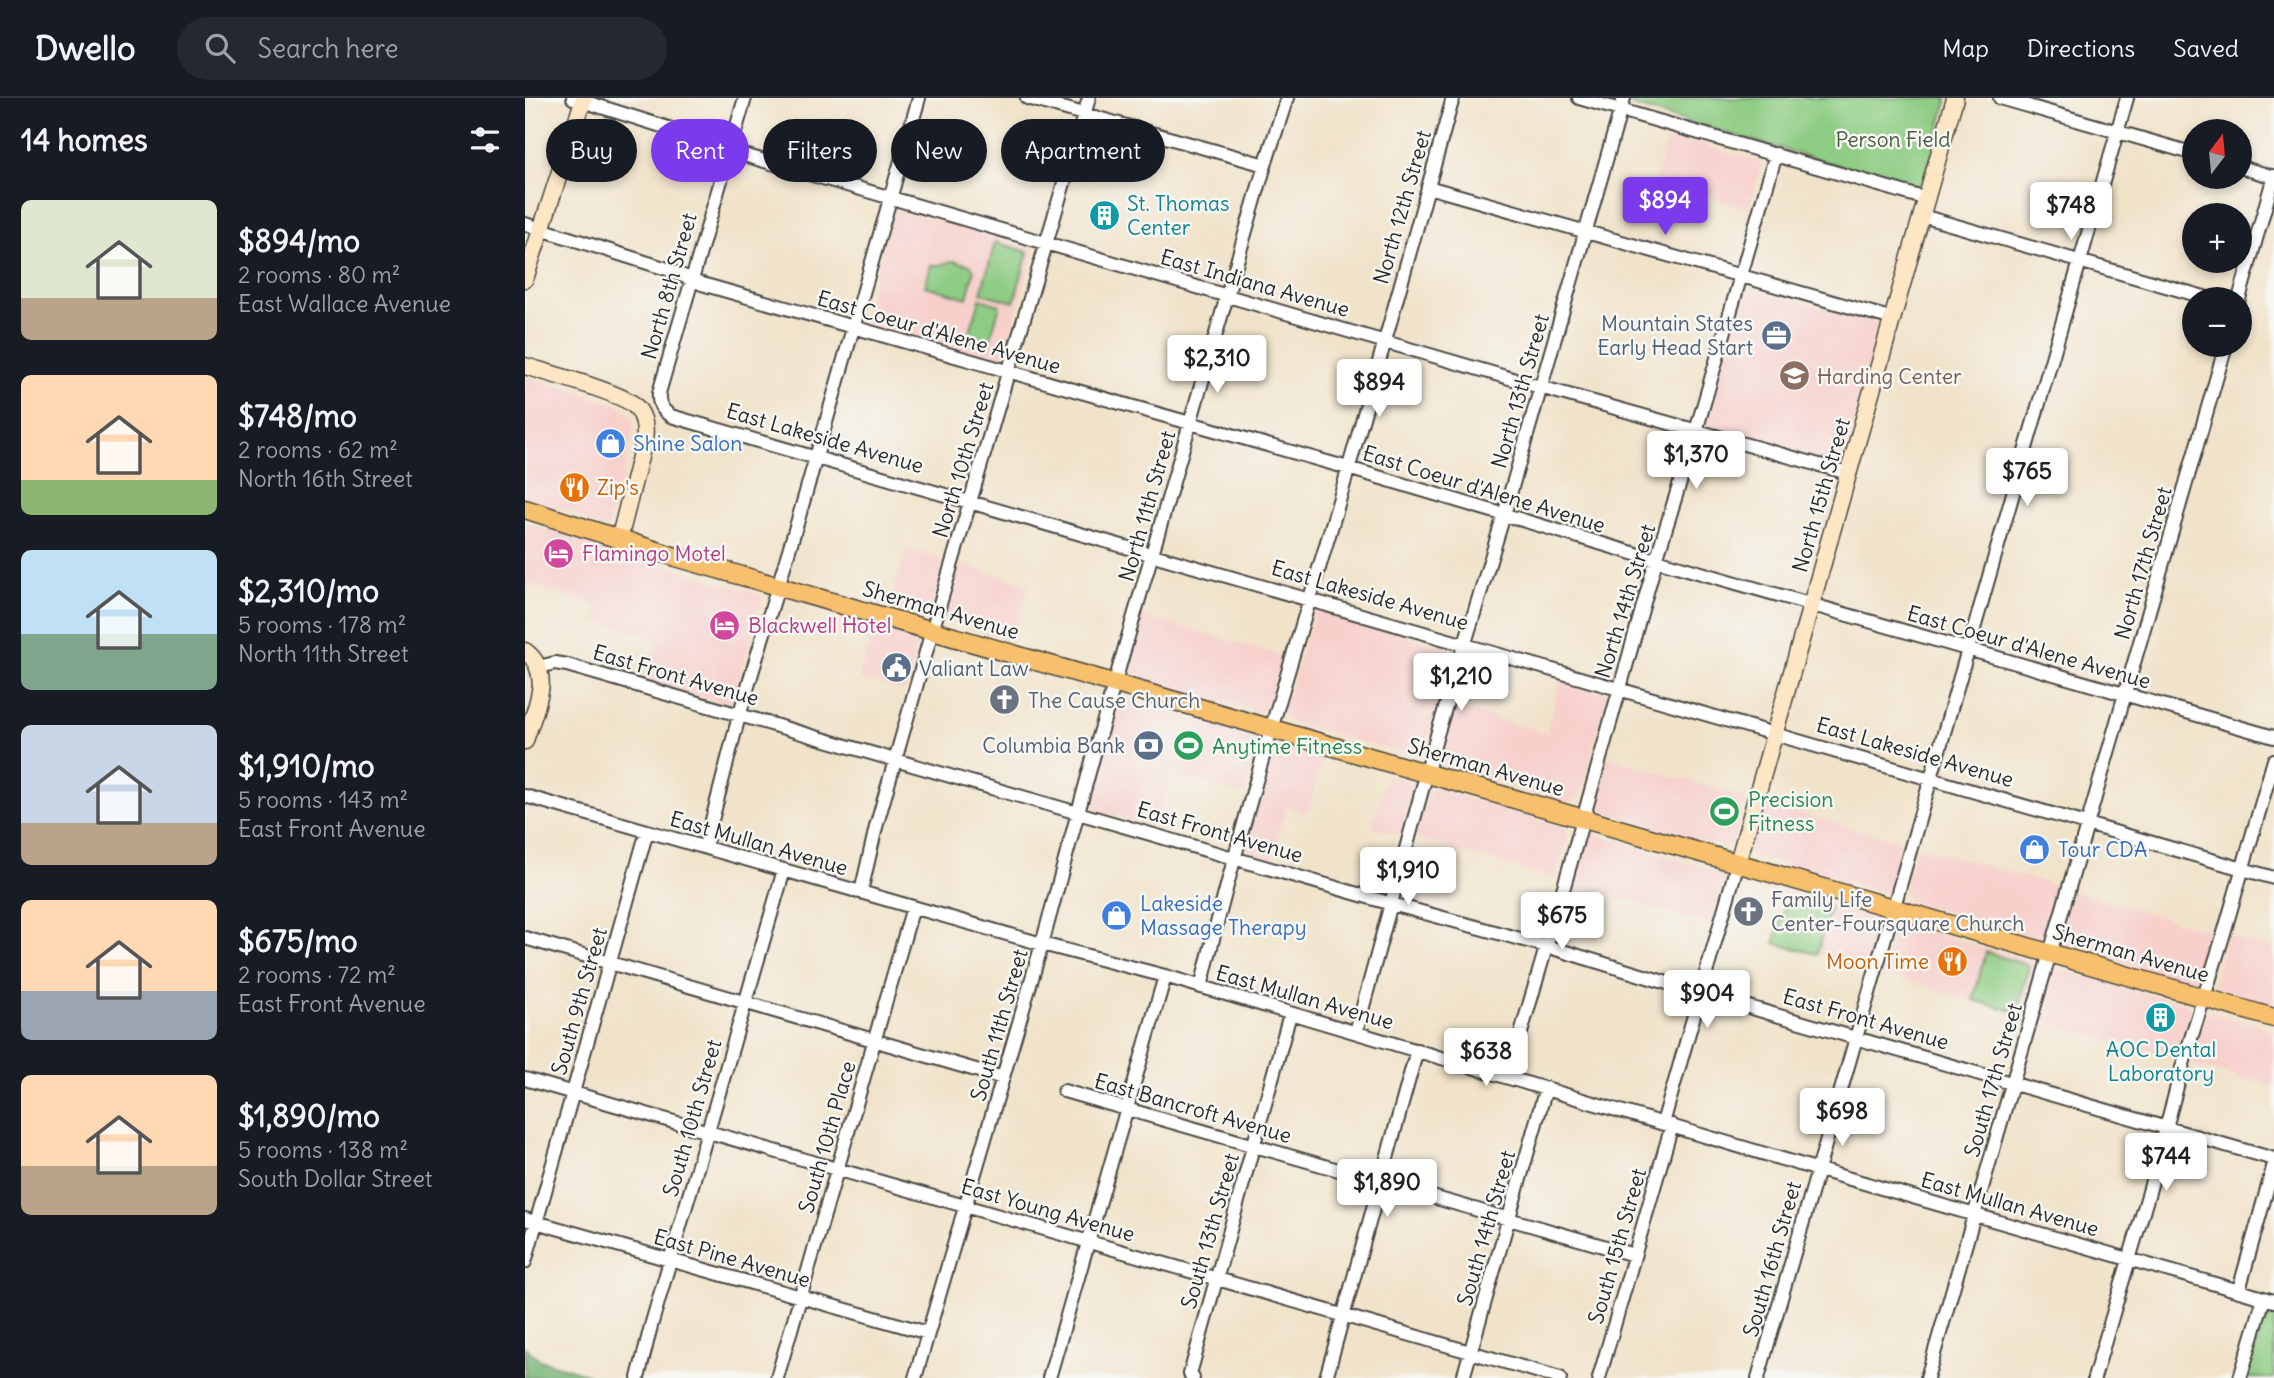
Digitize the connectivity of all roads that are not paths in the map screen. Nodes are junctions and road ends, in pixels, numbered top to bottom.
1 (745, 98) edge
2 (919, 98) edge
3 (1027, 98) edge
4 (1089, 98) edge
5 (1287, 98) edge
6 (1453, 98) edge
7 (1579, 98) edge
8 (1955, 98) edge
9 (2000, 98) edge
10 (2127, 98) edge
11 (580, 99) edge
12 (1622, 104) edge
13 (1085, 114) junction
14 (739, 119) edge
15 (651, 123) edge
16 (2118, 133) junction
17 (2182, 150) edge
18 (1776, 154) junction
19 (749, 155) edge
20 (1265, 165) junction
21 (2252, 171) edge
22 (2274, 177) edge
23 (721, 182) edge
24 (1428, 187) junction
25 (890, 197) junction
26 (1927, 199) junction
27 (1922, 216) junction
28 (525, 224) edge
29 (543, 229) junction
30 (1586, 231) junction
31 (1048, 243) junction
32 (2081, 262) junction
33 (1740, 275) junction
34 (525, 279) edge
35 (693, 279) junction
36 (2242, 287) edge
37 (2182, 291) edge
38 (1229, 295) junction
39 (1893, 319) junction
40 (852, 328) junction
41 (1384, 340) junction
42 (2223, 357) edge
43 (525, 366) edge
44 (1009, 371) junction
45 (1540, 387) junction
46 (660, 405) joint
47 (1191, 424) junction
48 (1696, 431) junction
49 (815, 458) junction
50 (1348, 468) junction
51 (1848, 473) junction
52 (970, 502) junction
53 (525, 509) edge
54 (1504, 515) junction
55 (619, 540) junction
56 (1153, 554) junction
57 (1656, 560) junction
58 (778, 586) junction
59 (1309, 600) junction
60 (1812, 604) junction
61 (932, 631) junction
62 (1464, 644) junction
63 (1968, 649) junction
64 (525, 651) edge
65 (539, 667) junction
66 (1115, 683) junction
67 (1619, 689) junction
68 (2125, 695) junction
69 (739, 716) junction
70 (1271, 729) junction
71 (1774, 734) junction
72 (2274, 737) edge
73 (525, 741) edge
74 (895, 759) junction
75 (2274, 760) edge
76 (1426, 774) junction
77 (1931, 778) junction
78 (525, 796) edge
79 (1077, 813) junction
80 (1582, 818) junction
81 (2088, 824) junction
82 (647, 831) junction
83 (705, 847) junction
84 (1235, 858) junction
85 (1738, 862) junction
86 (2243, 869) junction
87 (784, 870) junction
88 (2274, 878) edge
89 (861, 892) junction
90 (1392, 904) junction
91 (913, 907) junction
92 (1893, 909) junction
93 (525, 938) edge
94 (1042, 944) junction
95 (1546, 946) junction
96 (2049, 953) junction
97 (610, 963) junction
98 (1165, 976) junction
99 (1201, 987) junction
100 (1700, 993) junction
101 (2203, 998) junction
102 (745, 1002) junction
103 (1290, 1014) junction
104 (2274, 1018) edge
105 (1356, 1032) junction
106 (1856, 1038) junction
107 (875, 1039) junction
108 (1417, 1050) junction
109 (1508, 1077) junction
110 (1003, 1078) junction
111 (525, 1079) edge
112 (2013, 1082) junction
113 (1546, 1088) junction
114 (1064, 1091) dead end
115 (572, 1093) junction
116 (1127, 1109) junction
117 (1668, 1124) junction
118 (2166, 1128) junction
119 (708, 1131) junction
120 (1254, 1146) junction
121 (2274, 1161) edge
122 (838, 1169) junction
123 (1819, 1170) junction
124 (1380, 1182) junction
125 (966, 1206) junction
126 (1975, 1214) junction
127 (1508, 1218) junction
128 (531, 1220) edge
129 (1089, 1242) junction
130 (1635, 1255) junction
131 (2129, 1259) junction
132 (670, 1261) junction
133 (525, 1262) edge
134 (1216, 1278) junction
135 (2239, 1290) junction
136 (800, 1298) junction
137 (2269, 1299) edge
138 (1343, 1315) junction
139 (928, 1333) junction
140 (1471, 1352) junction
141 (638, 1378) edge
142 (777, 1378) edge
143 (915, 1378) edge
144 (1049, 1378) edge
145 (1193, 1378) edge
146 (1325, 1378) edge
147 (1463, 1378) edge
148 (1560, 1378) edge
149 (1599, 1378) edge
150 (1758, 1378) edge
151 (1927, 1378) edge
152 (2094, 1378) edge
153 (2240, 1378) edge

1 - 14 street, North 8th Street
2 - 25 street
3 - 13 street
4 - 13 street, North 10th Street
5 - 20 street, North 11th Street
6 - 24 street, North 12th Street
7 - 12 street
8 - 26 main road, North 15th Street
9 - 16 street
10 - 16 street, South 16th Street
11 - 15 street, East Indiana Avenue
11 - 29 main road
12 - 18 street
12 - 30 street, North 13th Street
13 - 20 street
13 - 31 street, North 10th Street
16 - 17 street
16 - 32 street, South 16th Street
18 - 26 street
18 - 33 street, North 14th Street
19 - 25 street, East Indiana Avenue
20 - 38 street, North 11th Street
21 - 22 street
22 - 36 street
23 - 35 street, North 8th Street
24 - 30 street
24 - 41 street, North 12th Street
25 - 31 street, East Indiana Avenue
25 - 40 street
26 - 27 main road, North 15th Street
27 - 32 street
27 - 39 main road, North 15th Street
28 - 29 street, East Coeur d'Alene Avenue
29 - 34 main road
29 - 35 street, East Coeur d'Alene Avenue
30 - 33 street
30 - 45 street, North 13th Street
31 - 38 street, East Indiana Avenue
31 - 44 street, North 10th Street
32 - 37 street
32 - 63 street, South 16th Street
33 - 39 street
33 - 48 street, North 14th Street
35 - 40 street, East Coeur d'Alene Avenue
35 - 46 street, North 8th Street
38 - 41 street, East Indiana Avenue
38 - 47 street, North 11th Street
39 - 51 main road, North 15th Street
40 - 44 street, East Coeur d'Alene Avenue
40 - 49 street
41 - 45 street, East Indiana Avenue
41 - 50 street, North 12th Street
42 - 68 street, North 17th Street
43 - 55 main road
44 - 47 street, East Coeur d'Alene Avenue
44 - 52 street, North 10th Street
45 - 48 street, East Indiana Avenue
45 - 54 street, North 13th Street
46 - 49 street, East Lakeside Avenue
47 - 50 street, East Coeur d'Alene Avenue
47 - 56 street, North 11th Street
48 - 51 street, East Indiana Avenue
48 - 57 street, North 14th Street
49 - 52 street, East Lakeside Avenue
49 - 58 street
50 - 54 street, East Coeur d'Alene Avenue
50 - 59 street, North 12th Street
51 - 60 main road, North 15th Street
52 - 56 street, East Lakeside Avenue
52 - 61 street, North 10th Street
53 - 55 main road, Sherman Avenue
54 - 57 street, East Coeur d'Alene Avenue
54 - 62 street, North 13th Street
55 - 58 main road, Sherman Avenue
56 - 59 street, East Lakeside Avenue
56 - 66 street, North 11th Street
57 - 60 street, East Coeur d'Alene Avenue
57 - 67 street, North 14th Street
58 - 61 main road, Sherman Avenue
58 - 69 street
59 - 62 street, East Lakeside Avenue
59 - 70 street, North 12th Street
60 - 63 street, East Coeur d'Alene Avenue
60 - 71 main road, North 15th Street
61 - 66 main road, Sherman Avenue
61 - 74 street
62 - 67 street, East Lakeside Avenue
62 - 76 street, North 13th Street
63 - 68 street, East Coeur d'Alene Avenue
63 - 77 street, South 16th Street
64 - 65 main road
65 - 69 street, East Front Avenue
65 - 73 main road
66 - 70 main road, Sherman Avenue
66 - 79 street, South 11th Street
67 - 71 street, East Lakeside Avenue
67 - 80 street, North 14th Street
68 - 72 street, East Coeur d'Alene Avenue
68 - 81 street, North 17th Street
69 - 74 street, East Front Avenue
69 - 83 street
70 - 76 main road, Sherman Avenue
70 - 84 street, North 12th Street
71 - 77 street, East Lakeside Avenue
71 - 85 main road, North 15th Street
74 - 79 street, East Front Avenue
74 - 89 street
75 - 86 street
76 - 80 main road, Sherman Avenue
76 - 90 street
77 - 81 street, East Lakeside Avenue
77 - 92 street, South 16th Street
78 - 82 street, East Mullan Avenue
79 - 84 street, East Front Avenue
79 - 94 street, South 11th Street
80 - 85 main road, Sherman Avenue
80 - 95 street
81 - 86 street, East Lakeside Avenue
81 - 96 street, North 17th Street
82 - 83 street, East Mullan Avenue
82 - 97 street, South 9th Street
83 - 87 street, East Mullan Avenue
84 - 90 street, East Front Avenue
84 - 99 street, North 12th Street
85 - 92 main road, Sherman Avenue
85 - 100 street, South 15th Street
86 - 88 street, East Lakeside Avenue
86 - 101 street
87 - 89 street, East Mullan Avenue
87 - 102 street, South 10th Street
89 - 91 street, East Mullan Avenue
90 - 95 street, East Front Avenue
90 - 105 street
91 - 94 street, East Mullan Avenue
91 - 107 street, South 10th Place
92 - 96 main road, Sherman Avenue
92 - 106 street, South 16th Street
93 - 97 street
94 - 98 street, East Mullan Avenue
94 - 110 street, South 11th Street
95 - 100 street, East Front Avenue
95 - 109 street
96 - 101 main road, Sherman Avenue
96 - 112 street, South 17th Street
97 - 102 street
97 - 115 street, South 9th Street
98 - 99 street, East Mullan Avenue
98 - 116 street
99 - 103 street, East Mullan Avenue
100 - 106 street, East Front Avenue
100 - 117 street, South 15th Street
101 - 104 main road, Sherman Avenue
101 - 118 street
102 - 107 street
102 - 119 street, South 10th Street
103 - 105 street, East Mullan Avenue
103 - 120 street, South 13th Street
105 - 108 street, East Mullan Avenue
106 - 112 street, East Front Avenue
106 - 123 street, South 16th Street
107 - 110 street
107 - 122 street, South 10th Place
108 - 109 street, East Mullan Avenue
108 - 124 street
109 - 113 street, East Mullan Avenue
110 - 125 street, South 11th Street
111 - 115 street, East Young Avenue
112 - 118 street, East Front Avenue
112 - 126 street, South 17th Street
113 - 117 street, East Mullan Avenue
113 - 127 street, South 14th Street
114 - 116 street, East Bancroft Avenue
115 - 119 street, East Young Avenue
115 - 128 street, South 9th Street
116 - 120 street, East Bancroft Avenue
116 - 129 street
117 - 123 street, East Mullan Avenue
117 - 130 street, South 15th Street
118 - 121 street, East Front Avenue
118 - 131 street
119 - 122 street, East Young Avenue
119 - 132 street, South 10th Street
120 - 124 street, East Bancroft Avenue
120 - 134 street, South 13th Street
121 - 135 street
122 - 125 street, East Young Avenue
122 - 136 street, South 10th Place
123 - 126 street, East Mullan Avenue
123 - 150 street, South 16th Street
124 - 127 street, East Bancroft Avenue
124 - 138 street
125 - 129 street, East Young Avenue
125 - 139 street, South 11th Street
126 - 131 street, East Mullan Avenue
126 - 151 street, South 17th Street
127 - 130 street, East Bancroft Avenue
127 - 140 street, South 14th Street
128 - 132 street, East Pine Avenue
128 - 133 street, South 9th Street
129 - 134 street, East Young Avenue
129 - 144 street
130 - 149 street, South 15th Street
131 - 135 street, East Mullan Avenue
131 - 152 street
132 - 136 street, East Pine Avenue
132 - 141 street, South 10th Street
134 - 138 street, East Young Avenue
134 - 145 street, South 13th Street
135 - 137 street, East Mullan Avenue
136 - 139 street, East Pine Avenue
136 - 142 street, South 10th Place
137 - 153 street
138 - 140 street, East Young Avenue
138 - 146 street
139 - 143 street, South 11th Street
140 - 147 street, South 14th Street
140 - 148 street, East Young Avenue

